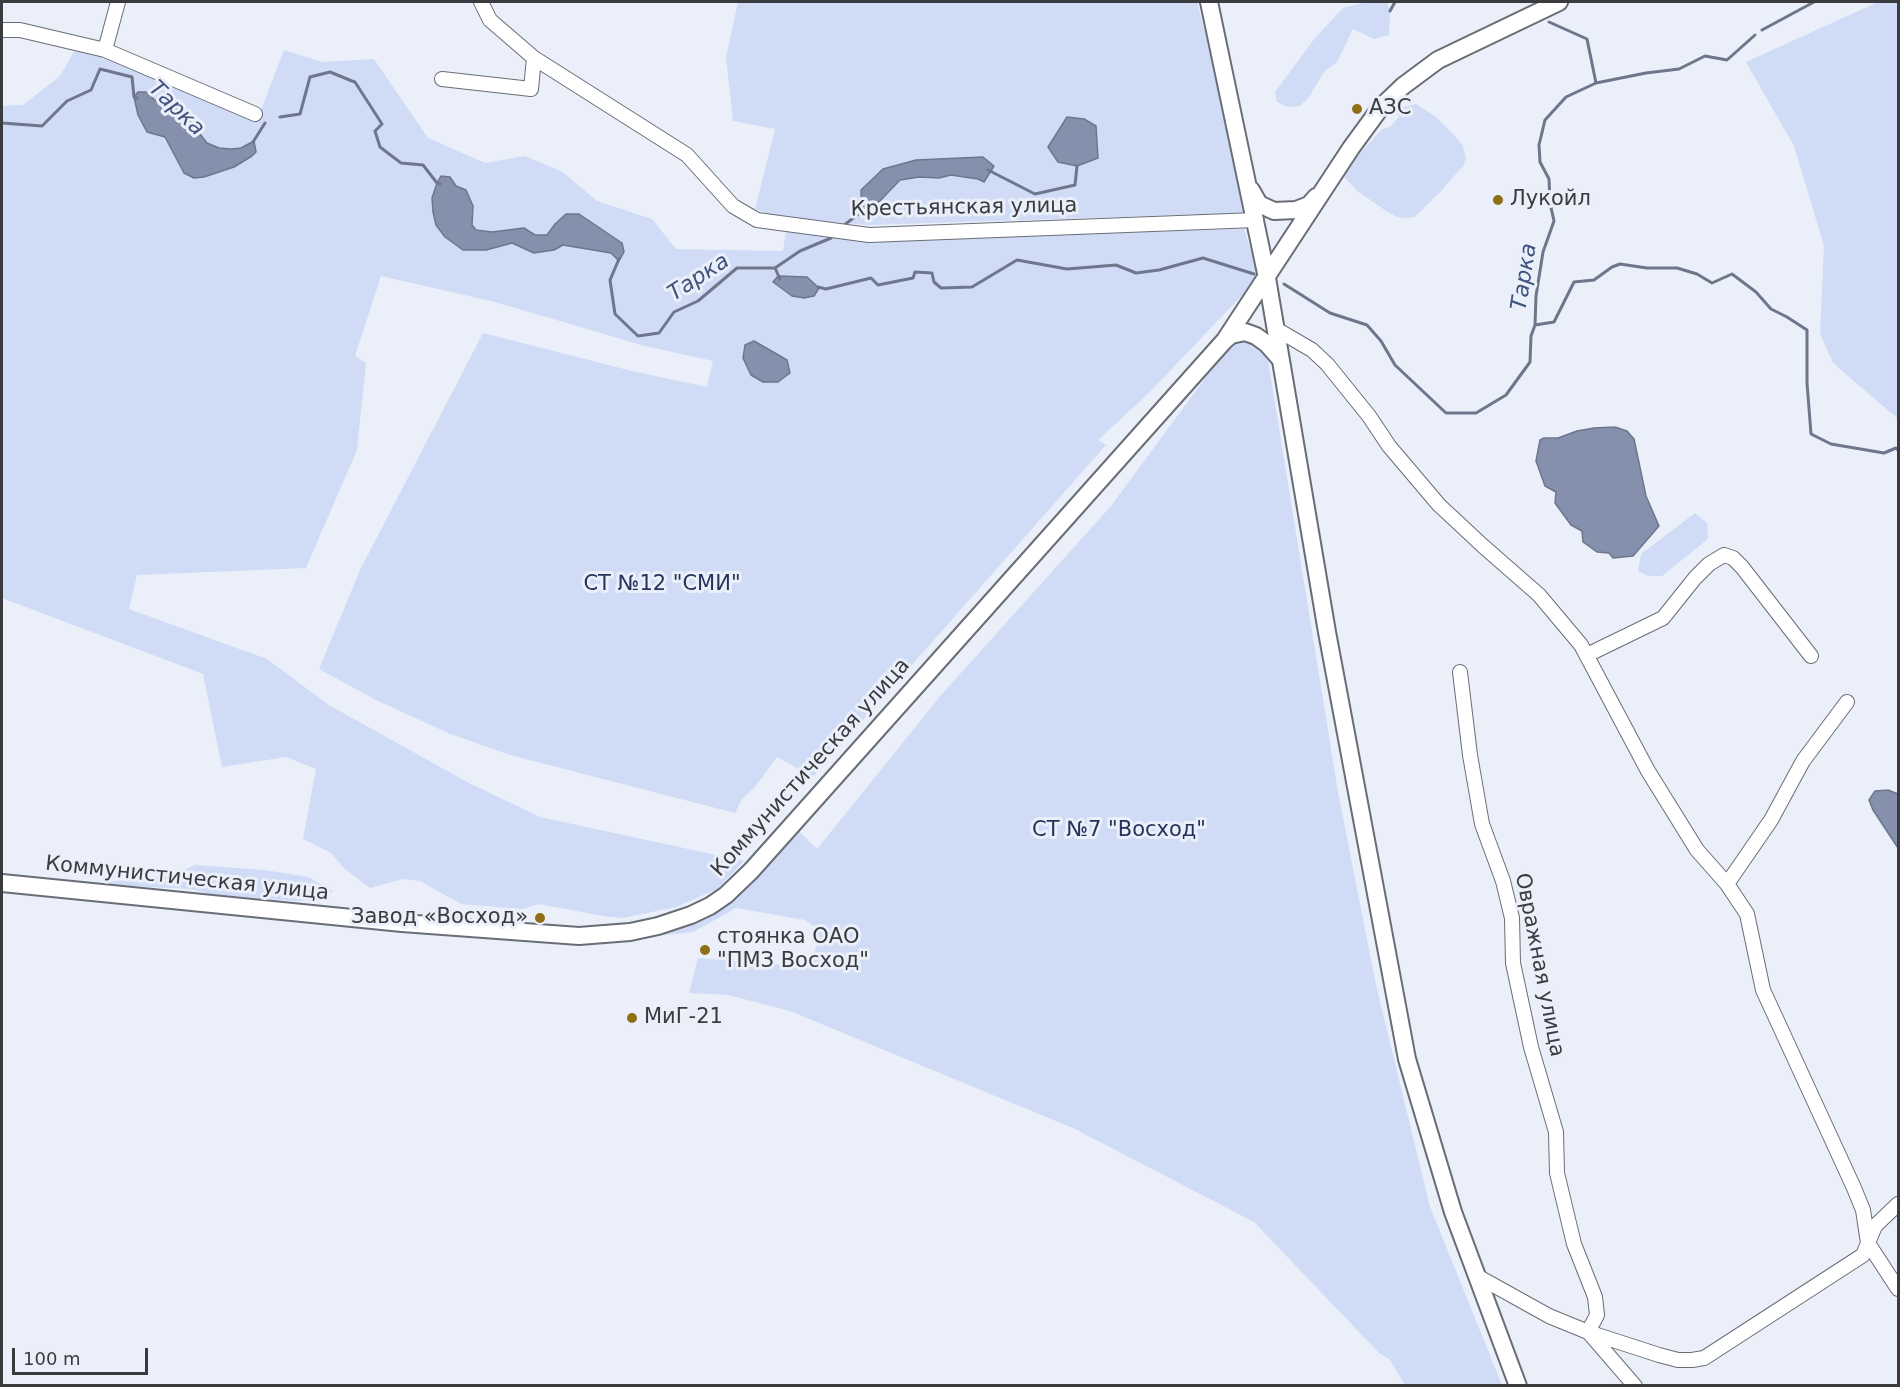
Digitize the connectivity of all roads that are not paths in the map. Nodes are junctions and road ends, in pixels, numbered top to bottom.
1 (118, 2) edge
2 (481, 2) edge
3 (1209, 2) edge
4 (1559, 2) edge
5 (2, 30) edge
6 (105, 50) junction
7 (534, 58) junction
8 (442, 80) dead end
9 (255, 114) dead end
10 (1329, 183) junction
11 (1249, 188) junction
12 (1248, 221) junction
13 (1267, 278) junction
14 (1276, 329) junction
15 (1225, 340) junction
16 (1281, 360) junction
17 (1587, 655) junction
18 (1811, 656) dead end
19 (1460, 672) dead end
20 (1847, 702) dead end
21 (2, 883) edge
22 (1727, 884) junction
23 (1899, 1204) edge
24 (1868, 1243) junction
25 (1477, 1276) junction
26 (1899, 1288) edge
27 (1588, 1332) junction
28 (1518, 1386) edge
29 (1635, 1386) edge

1 - 6 street
2 - 7 street, Крестьянская улица
3 - 11 main road
4 - 10 main road
5 - 6 street
6 - 9 street
7 - 8 street
7 - 12 street, Крестьянская улица
10 - 11 main road
10 - 13 main road, Коммунистическая улица
11 - 12 main road
12 - 13 main road
13 - 14 main road
13 - 15 main road, Коммунистическая улица
14 - 16 main road
14 - 17 street
15 - 16 main road
15 - 21 main road, Коммунистическая улица
16 - 25 main road
17 - 18 street
17 - 22 street
19 - 27 street, Овражная улица
20 - 22 street
22 - 24 street
23 - 24 street
24 - 26 street
24 - 27 street
25 - 27 street
25 - 28 main road
27 - 29 street

